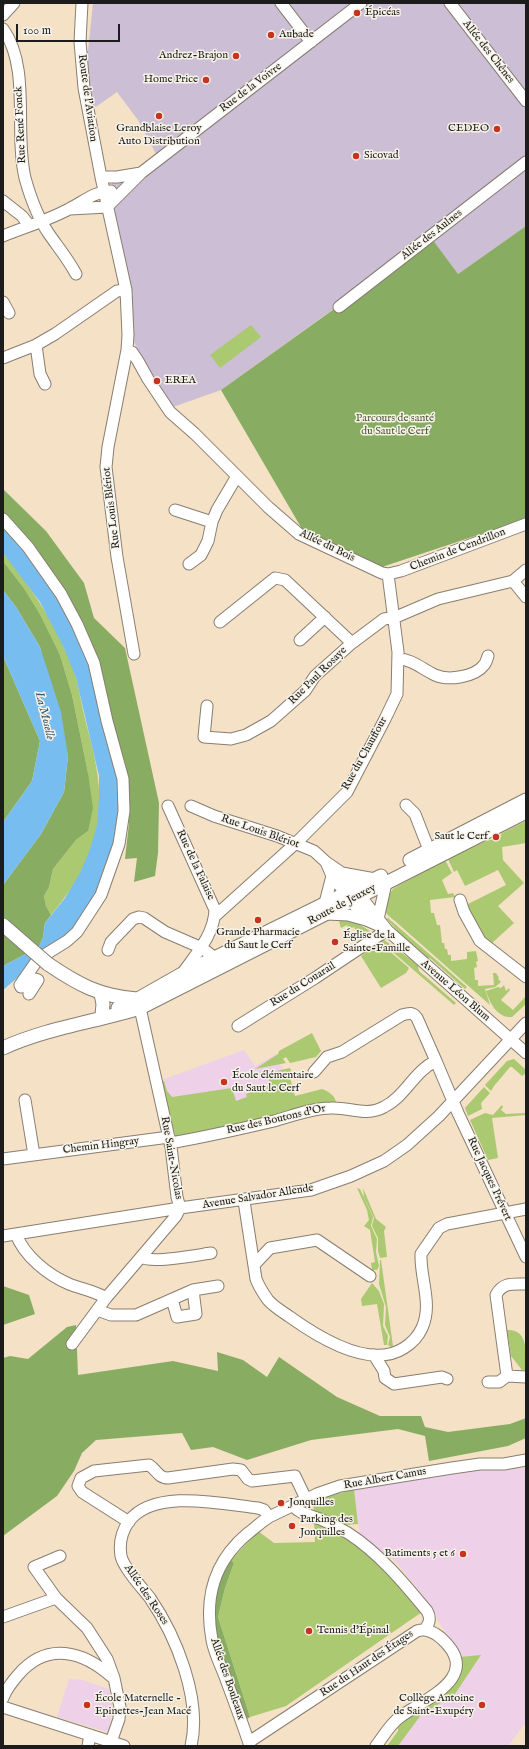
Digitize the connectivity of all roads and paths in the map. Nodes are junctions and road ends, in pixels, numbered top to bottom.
1 (14, 3) edge
2 (82, 3) edge
3 (281, 3) edge
4 (362, 3) edge
5 (450, 3) edge
6 (3, 15) edge
7 (3, 29) edge
8 (311, 42) junction
9 (526, 101) edge
10 (526, 162) edge
11 (141, 173) junction
12 (101, 177) junction
13 (124, 190) junction
14 (104, 191) junction
15 (3, 201) edge
16 (107, 207) junction
17 (70, 209) junction
18 (41, 220) junction
19 (29, 225) junction
20 (3, 236) edge
21 (76, 274) dead end
22 (126, 290) junction
23 (3, 302) edge
24 (339, 307) dead end
25 (9, 313) dead end
26 (36, 345) junction
27 (127, 350) junction
28 (3, 358) edge
29 (45, 384) dead end
30 (237, 476) junction
31 (175, 510) dead end
32 (3, 519) edge
33 (212, 522) junction
34 (526, 524) edge
35 (189, 564) dead end
36 (526, 570) edge
37 (388, 574) junction
38 (513, 581) junction
39 (526, 597) edge
40 (325, 617) junction
41 (393, 617) junction
42 (220, 622) dead end
43 (300, 640) dead end
44 (352, 643) junction
45 (134, 654) dead end
46 (488, 656) dead end
47 (398, 659) junction
48 (207, 706) dead end
49 (526, 800) edge
50 (406, 805) dead end
51 (168, 806) dead end
52 (191, 806) dead end
53 (526, 812) edge
54 (296, 843) junction
55 (429, 850) junction
56 (337, 874) junction
57 (380, 881) junction
58 (353, 894) junction
59 (460, 900) dead end
60 (326, 909) junction
61 (214, 917) junction
62 (378, 919) junction
63 (366, 920) junction
64 (3, 925) edge
65 (386, 929) junction
66 (202, 948) junction
67 (108, 950) dead end
68 (215, 958) junction
69 (182, 974) junction
70 (526, 978) edge
71 (74, 981) junction
72 (29, 994) dead end
73 (101, 994) junction
74 (143, 998) junction
75 (97, 1018) junction
76 (526, 1023) edge
77 (238, 1026) dead end
78 (511, 1040) junction
79 (3, 1048) edge
80 (526, 1053) edge
81 (436, 1061) junction
82 (314, 1072) dead end
83 (25, 1100) dead end
84 (453, 1101) junction
85 (170, 1140) junction
86 (34, 1155) junction
87 (3, 1159) edge
88 (244, 1200) junction
89 (180, 1208) junction
90 (526, 1209) edge
91 (506, 1214) junction
92 (16, 1234) junction
93 (3, 1236) edge
94 (211, 1253) dead end
95 (141, 1257) junction
96 (526, 1257) edge
97 (254, 1265) junction
98 (370, 1276) dead end
99 (526, 1284) edge
100 (218, 1286) dead end
101 (193, 1290) junction
102 (106, 1298) junction
103 (172, 1299) junction
104 (98, 1310) junction
105 (72, 1344) dead end
106 (374, 1355) junction
107 (507, 1376) junction
108 (526, 1377) edge
109 (447, 1379) dead end
110 (488, 1382) dead end
111 (526, 1453) edge
112 (526, 1460) edge
113 (480, 1464) junction
114 (504, 1464) junction
115 (526, 1464) edge
116 (306, 1499) junction
117 (293, 1506) junction
118 (269, 1517) junction
119 (129, 1522) junction
120 (60, 1556) dead end
121 (56, 1598) junction
122 (3, 1618) edge
123 (425, 1629) junction
124 (114, 1678) junction
125 (3, 1698) edge
126 (3, 1707) edge
127 (89, 1741) edge
128 (111, 1742) junction
129 (250, 1744) edge
130 (124, 1746) edge
131 (191, 1746) edge
132 (376, 1746) edge

1 - 6 street
2 - 12 street, Route de l'Aviation
3 - 8 street
4 - 8 street, Rue de la Voivre
5 - 9 street, Allée des Chênes
7 - 18 street, Rue René Fonck
8 - 11 street, Rue de la Voivre
10 - 24 street, Allée des Aulnes
11 - 12 street, Rue de la Voivre
11 - 13 street, Rue de la Voivre
12 - 14 street, Route de l'Aviation
13 - 14 street
13 - 16 street, Rue de la Voivre
14 - 16 street, Route de l'Aviation
14 - 17 street
15 - 19 street
16 - 17 street
16 - 22 street, Rue Louis Blériot
17 - 18 street
18 - 19 street
18 - 21 street, Rue René Fonck
19 - 20 street
22 - 26 street
22 - 27 street, Rue Louis Blériot
23 - 25 street
26 - 28 street
26 - 29 street
27 - 30 street, Allée du Bois
27 - 45 street, Rue Louis Blériot
30 - 33 street
30 - 37 street, Allée du Bois
31 - 33 street
32 - 72 street
33 - 35 street
34 - 37 street, Chemin de Cendrillon
36 - 38 street
37 - 41 street, Rue du Chauffour
38 - 39 street
38 - 41 street, Rue Paul Rosaye
40 - 42 street
40 - 43 street
40 - 44 street
41 - 44 street, Rue Paul Rosaye
41 - 47 street, Rue du Chauffour
44 - 48 street, Rue Paul Rosaye
46 - 47 street
47 - 54 street, Rue du Chauffour
49 - 55 main road, Route de Jeuxey
50 - 55 street
51 - 61 street, Rue de la Falaise
52 - 54 street, Rue Louis Blériot
53 - 57 main road, Route de Jeuxey
54 - 56 street, Rue Louis Blériot
54 - 61 street, Rue du Chauffour
55 - 57 main road, Route de Jeuxey
56 - 57 street
56 - 58 street, Rue Louis Blériot
56 - 60 street
57 - 58 main road, Route de Jeuxey
57 - 62 street
58 - 60 main road, Route de Jeuxey
58 - 62 street, Avenue Léon Blum
58 - 63 street, Avenue Léon Blum
59 - 70 street
60 - 63 street, Avenue Léon Blum
60 - 68 main road, Route de Jeuxey
60 - 74 main road, Route de Jeuxey
61 - 66 street
62 - 65 street, Avenue Léon Blum
63 - 65 street, Avenue Léon Blum
64 - 71 main road, bridge
65 - 77 street, Rue du Couarail
65 - 78 street, Avenue Léon Blum
66 - 67 street
66 - 68 street
66 - 69 street
68 - 69 main road, Route de Jeuxey
69 - 74 main road, Route de Jeuxey
71 - 73 main road
71 - 74 main road
73 - 74 main road
73 - 75 main road
74 - 75 main road
74 - 85 street, Rue Saint-Nicolas
75 - 79 main road
76 - 78 street, Avenue Salvador Allende
78 - 80 street, Avenue Léon Blum
78 - 84 street, Avenue Salvador Allende
81 - 82 street
81 - 84 street
81 - 85 street, Rue des Boutons d'Or
83 - 86 street
84 - 88 street, Avenue Salvador Allende
84 - 91 street, Rue Jacques Prévert
85 - 86 street, Chemin Hingray
85 - 89 street, Rue Saint-Nicolas
86 - 87 street, Chemin Hingray
88 - 89 street, Avenue Salvador Allende
88 - 97 street
89 - 92 street, Avenue Salvador Allende
89 - 95 street, Rue Saint-Nicolas
90 - 91 street
91 - 96 street, Rue Jacques Prévert
91 - 106 street
92 - 93 street, Avenue Salvador Allende
92 - 102 street
94 - 95 street
95 - 102 street, Rue Saint-Nicolas
97 - 98 street
97 - 106 street
99 - 107 street
100 - 101 street
101 - 103 street
101 - 103 street
102 - 104 street, Rue Saint-Nicolas
103 - 104 street
104 - 105 street, Rue Saint-Nicolas
106 - 109 street
107 - 108 street
107 - 110 street
111 - 113 street, Rue Albert Camus
112 - 114 street, Rue Albert Camus
113 - 114 street, Rue Albert Camus
113 - 116 street, Rue Albert Camus
114 - 115 street
116 - 117 street, Rue Albert Camus
116 - 119 street
117 - 118 street, Allée des Bouleaux
117 - 123 street
118 - 119 street, Allée des Roses
118 - 129 street, Allée des Bouleaux
119 - 131 street, Allée des Roses
120 - 121 street
121 - 122 street
121 - 124 street
123 - 129 street, Rue du Haut des Étages
123 - 132 street, Rue du Haut des Étages
124 - 125 street
124 - 128 street
126 - 127 street
127 - 128 street
128 - 130 street

